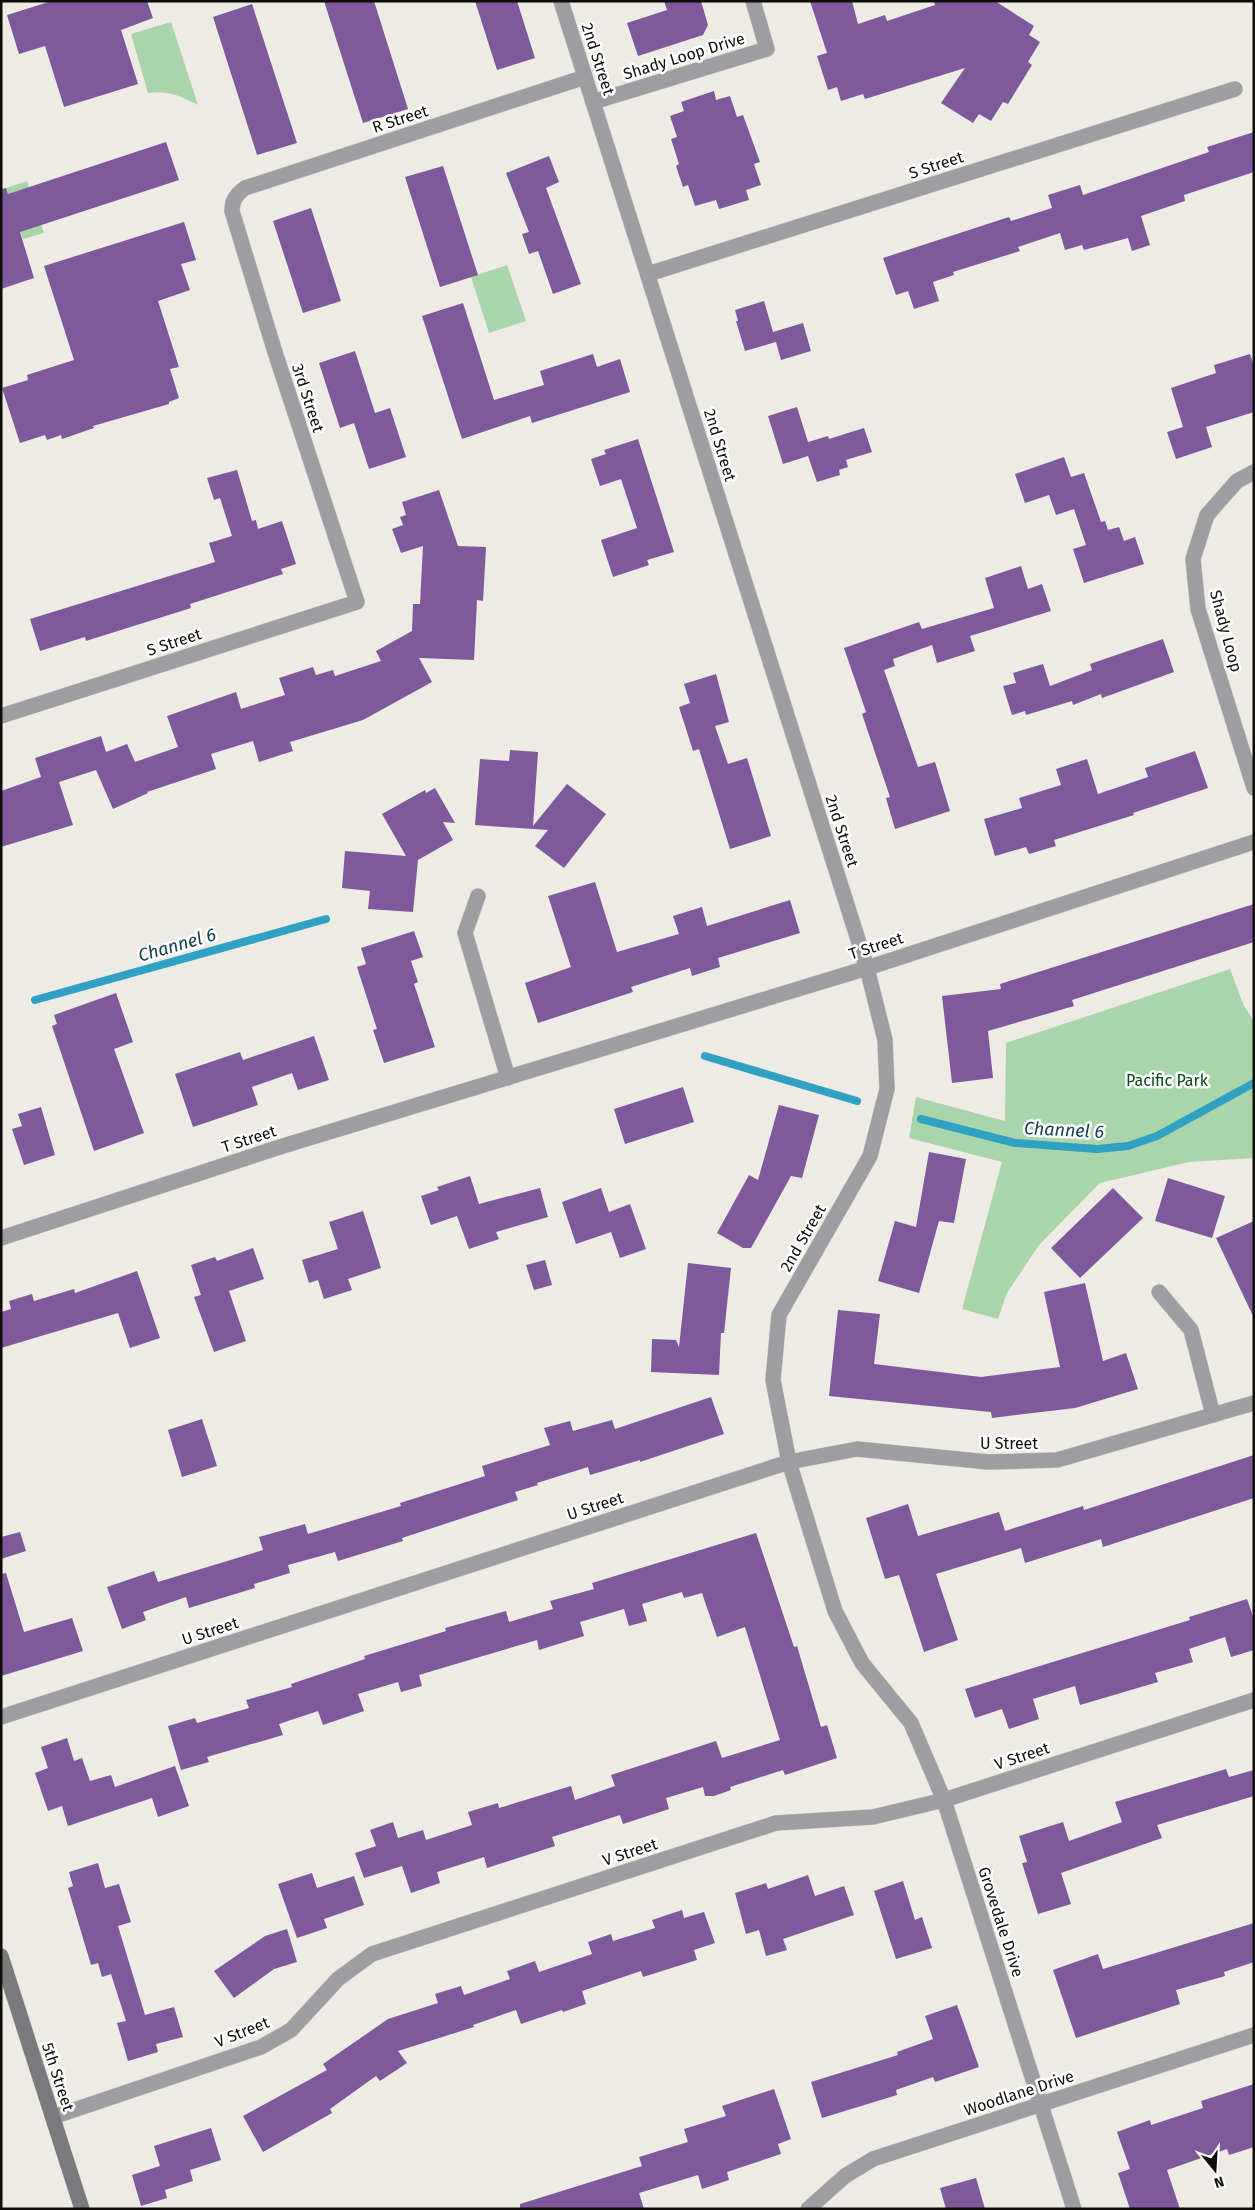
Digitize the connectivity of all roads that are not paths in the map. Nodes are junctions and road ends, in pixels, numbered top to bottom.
1 (561, 1) edge
2 (753, 1) edge
3 (585, 77) junction
4 (1235, 89) dead end
5 (593, 102) junction
6 (232, 203) joint
7 (648, 274) junction
8 (1254, 472) edge
9 (357, 602) joint
10 (1, 716) edge
11 (1254, 788) edge
12 (1254, 842) edge
13 (478, 896) dead end
14 (867, 968) junction
15 (508, 1078) junction
16 (1, 1238) edge
17 (1160, 1292) dead end
18 (1254, 1403) edge
19 (1213, 1415) junction
20 (789, 1462) junction
21 (862, 1663) joint
22 (1254, 1700) edge
23 (1, 1716) edge
24 (944, 1800) junction
25 (1, 1956) edge
26 (1254, 2035) edge
27 (1041, 2105) junction
28 (53, 2117) junction
29 (82, 2209) edge
30 (808, 2209) edge
31 (1074, 2209) edge

1 - 3 street, 2nd Street
2 - 5 street, Shady Loop Drive
3 - 5 street, 2nd Street
3 - 6 street, R Street
4 - 7 street, S Street
5 - 7 street, 2nd Street
6 - 9 street, 3rd Street
7 - 14 street, 2nd Street
8 - 11 street, Shady Loop
9 - 10 street, S Street
12 - 14 street, T Street
13 - 15 street
14 - 15 street, T Street
14 - 20 street, 2nd Street
15 - 16 street, T Street
17 - 19 street
18 - 19 street, U Street
19 - 20 street, U Street
20 - 21 street, 2nd Street
20 - 23 street, U Street
21 - 24 street, Grovedale Drive
22 - 24 street, V Street
24 - 27 street, Grovedale Drive
24 - 28 street, V Street
25 - 28 main road, 5th Street
26 - 27 street, Woodlane Drive
27 - 30 street, Woodlane Drive
27 - 31 street, Grovedale Drive
28 - 29 main road, 5th Street

